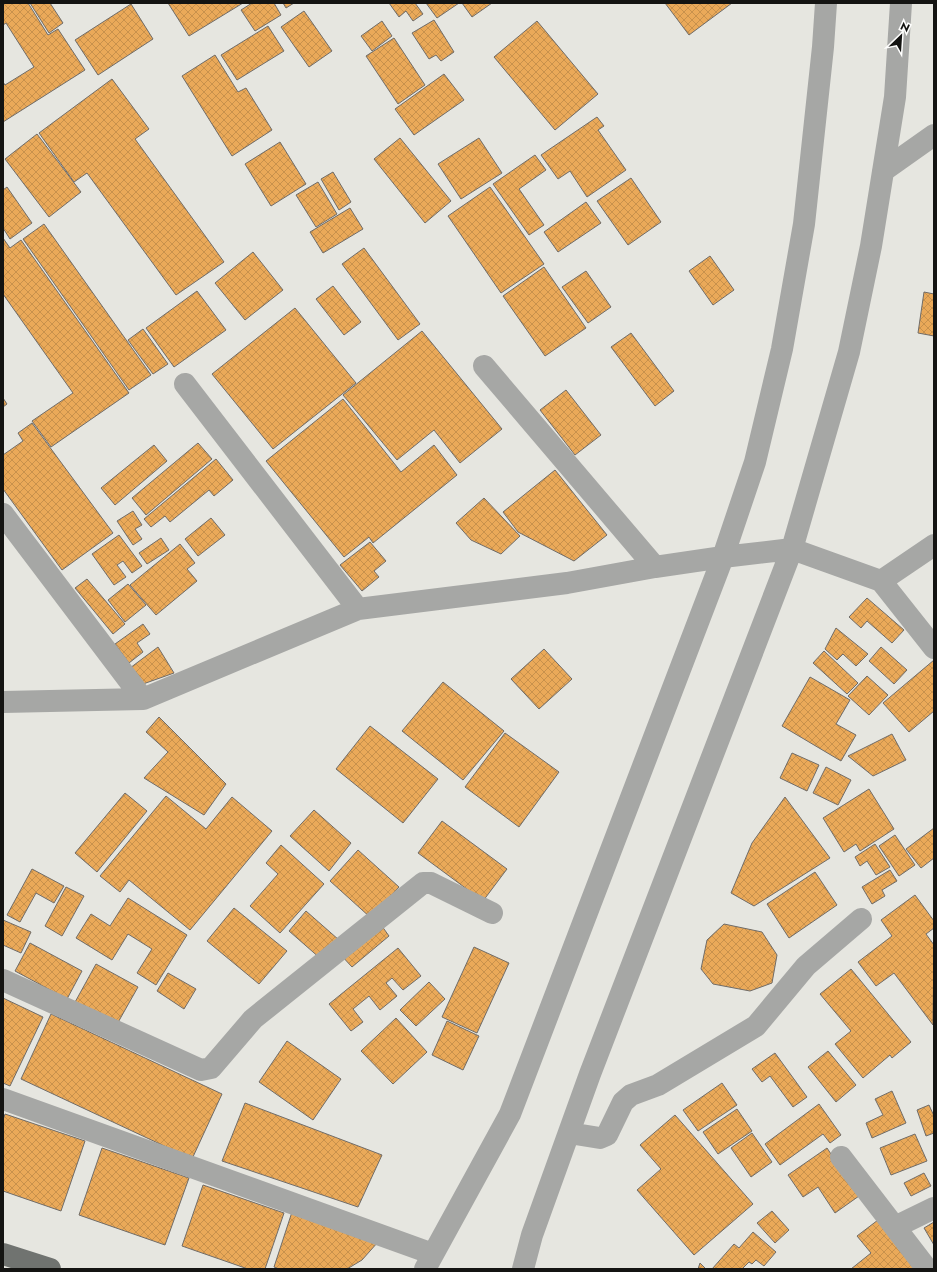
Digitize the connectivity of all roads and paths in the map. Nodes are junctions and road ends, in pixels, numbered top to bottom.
1 (826, 3) edge
2 (901, 3) edge
3 (934, 134) edge
4 (883, 172) junction
5 (484, 366) dead end
6 (185, 384) dead end
7 (3, 514) edge
8 (934, 545) edge
9 (792, 549) junction
10 (723, 558) junction
11 (655, 567) junction
12 (881, 581) junction
13 (358, 609) junction
14 (934, 648) edge
15 (142, 699) junction
16 (3, 702) edge
17 (492, 913) dead end
18 (861, 919) dead end
19 (3, 980) edge
20 (3, 1100) edge
21 (569, 1133) junction
22 (841, 1157) dead end
23 (934, 1208) edge
24 (895, 1227) junction
25 (3, 1254) edge
26 (429, 1262) edge
27 (50, 1269) edge
28 (523, 1269) edge
29 (927, 1269) edge

1 - 10 street
2 - 4 street
3 - 4 street
4 - 9 street
5 - 11 street
6 - 13 street
7 - 15 street
8 - 12 street
9 - 10 street
9 - 12 street
9 - 21 street
10 - 11 street
10 - 26 street
11 - 13 street
12 - 14 street
13 - 15 street
15 - 16 street
17 - 19 street
18 - 21 street
20 - 26 street
21 - 28 street
22 - 24 street
23 - 24 street
24 - 29 street
25 - 27 main road

